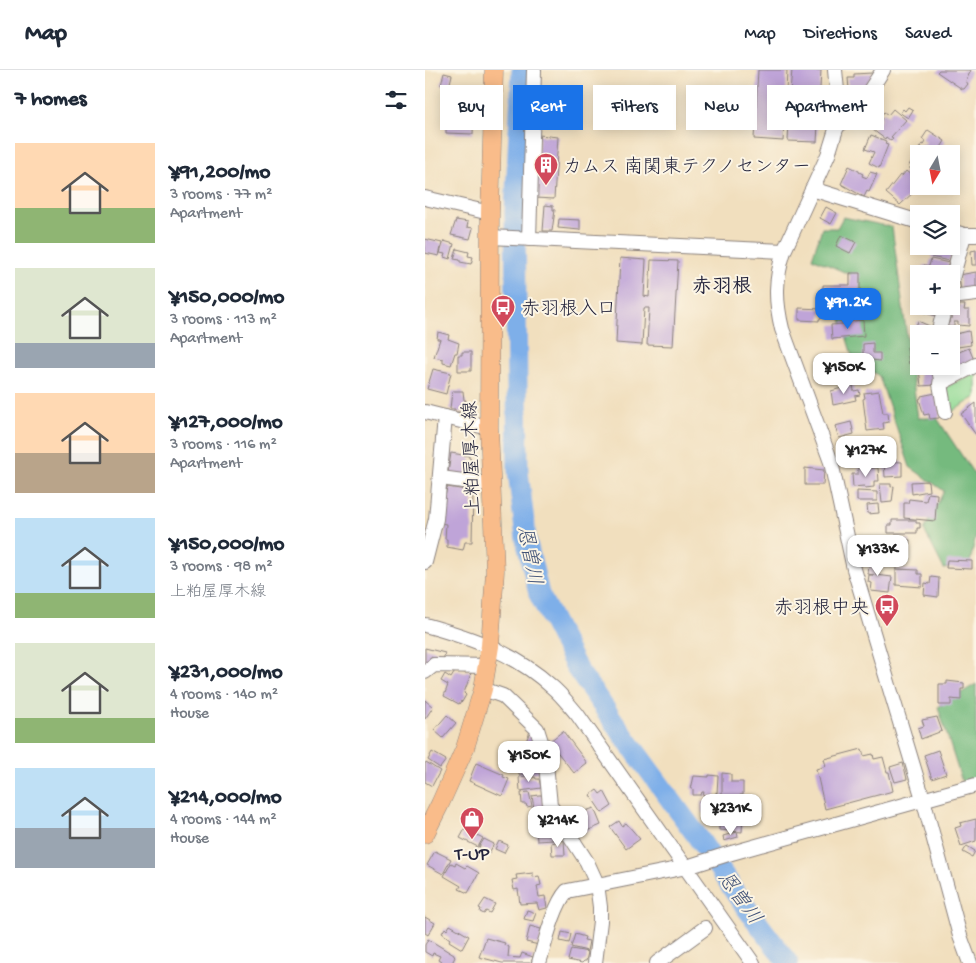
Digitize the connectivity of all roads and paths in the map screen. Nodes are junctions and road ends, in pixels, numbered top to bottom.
1 (494, 70) edge
2 (534, 70) edge
3 (835, 70) edge
4 (883, 70) edge
5 (836, 85) edge
6 (873, 85) edge
7 (836, 130) edge
8 (812, 189) junction
9 (425, 198) edge
10 (490, 213) junction
11 (910, 219) edge
12 (964, 234) edge
13 (497, 237) junction
14 (528, 239) junction
15 (784, 250) junction
16 (956, 265) edge
17 (976, 294) edge
18 (960, 296) edge
19 (976, 366) edge
20 (960, 374) edge
21 (940, 375) edge
22 (941, 375) edge
23 (957, 375) edge
24 (425, 412) edge
25 (945, 412) dead end
26 (445, 417) junction
27 (489, 428) junction
28 (441, 478) junction
29 (492, 485) junction
30 (425, 562) edge
31 (425, 625) edge
32 (489, 646) junction
33 (487, 666) junction
34 (425, 672) edge
35 (483, 689) junction
36 (976, 785) edge
37 (923, 799) junction
38 (425, 834) edge
39 (691, 865) junction
40 (597, 884) junction
41 (705, 928) dead end
42 (539, 963) edge
43 (595, 963) edge
44 (657, 963) edge
45 (753, 963) edge
46 (969, 963) edge

1 - 10 main road, 上粕屋厚木線
2 - 14 street
3 - 5 street
4 - 6 street
7 - 8 street
8 - 11 street
8 - 15 street
9 - 10 street
10 - 13 main road, 上粕屋厚木線
12 - 16 street
13 - 14 street
13 - 27 main road, 上粕屋厚木線
14 - 15 street
15 - 37 street
17 - 18 street
19 - 20 street
21 - 25 street
22 - 23 street
24 - 26 street
26 - 27 street
26 - 28 street
27 - 29 main road, 上粕屋厚木線
28 - 29 street
28 - 30 street
29 - 32 main road, 上粕屋厚木線
31 - 32 street
32 - 33 main road, 上粕屋厚木線
32 - 39 street
33 - 34 street
33 - 35 main road, 上粕屋厚木線
35 - 38 main road, 上粕屋厚木線
35 - 40 street
36 - 37 street
37 - 39 street
37 - 46 street
39 - 40 street
39 - 45 street
40 - 42 street
40 - 43 street
41 - 44 street

